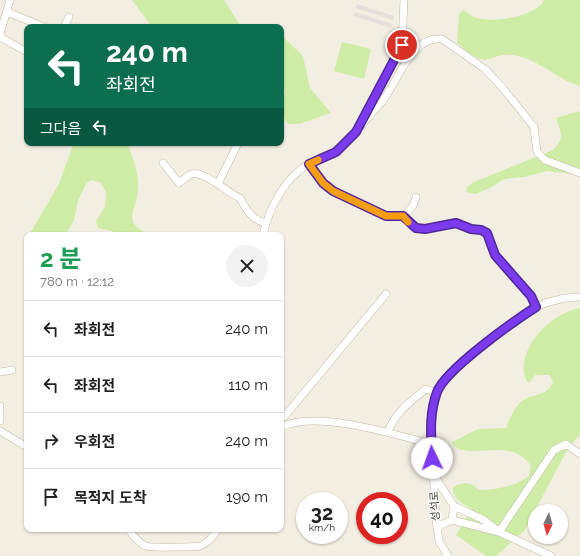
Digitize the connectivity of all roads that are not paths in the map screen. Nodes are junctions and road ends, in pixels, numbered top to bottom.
1 (10, 0) edge
2 (404, 0) edge
3 (7, 12) junction
4 (69, 17) dead end
5 (37, 24) edge
6 (66, 24) edge
7 (0, 34) edge
8 (0, 37) edge
9 (24, 50) edge
10 (364, 121) junction
11 (237, 146) edge
12 (163, 163) dead end
13 (309, 164) junction
14 (580, 173) edge
15 (218, 184) junction
16 (416, 197) dead end
17 (403, 216) junction
18 (265, 223) junction
19 (264, 232) edge
20 (386, 294) dead end
21 (580, 297) edge
22 (536, 307) junction
23 (12, 370) dead end
24 (0, 372) edge
25 (437, 393) junction
26 (0, 406) edge
27 (284, 415) edge
28 (284, 417) edge
29 (0, 421) edge
30 (290, 423) junction
31 (284, 426) edge
32 (0, 431) edge
33 (388, 433) junction
34 (431, 444) junction
35 (24, 445) edge
36 (580, 454) edge
37 (433, 473) junction
38 (454, 506) junction
39 (452, 520) junction
40 (437, 527) junction
41 (131, 532) edge
42 (215, 532) edge
43 (499, 532) junction
44 (448, 556) edge
45 (551, 556) edge

1 - 3 street
2 - 10 street
3 - 5 street
3 - 7 street
4 - 6 street
8 - 9 street
10 - 13 street
10 - 14 street
11 - 15 street
12 - 15 street
13 - 17 street
13 - 18 street
15 - 18 street
16 - 17 street
17 - 22 street
18 - 19 street
20 - 27 street
21 - 22 street, 성석로
22 - 25 street, 성석로
23 - 24 street
25 - 33 street
25 - 34 street, 성석로
26 - 29 street
28 - 30 street
30 - 31 street
30 - 33 street
32 - 35 street
33 - 34 street
34 - 37 street, 성석로
36 - 43 street
37 - 38 street
37 - 40 street, 성석로
38 - 39 street
38 - 43 street
39 - 40 street
39 - 43 street
40 - 44 street, 성석로
41 - 42 street
43 - 45 street

